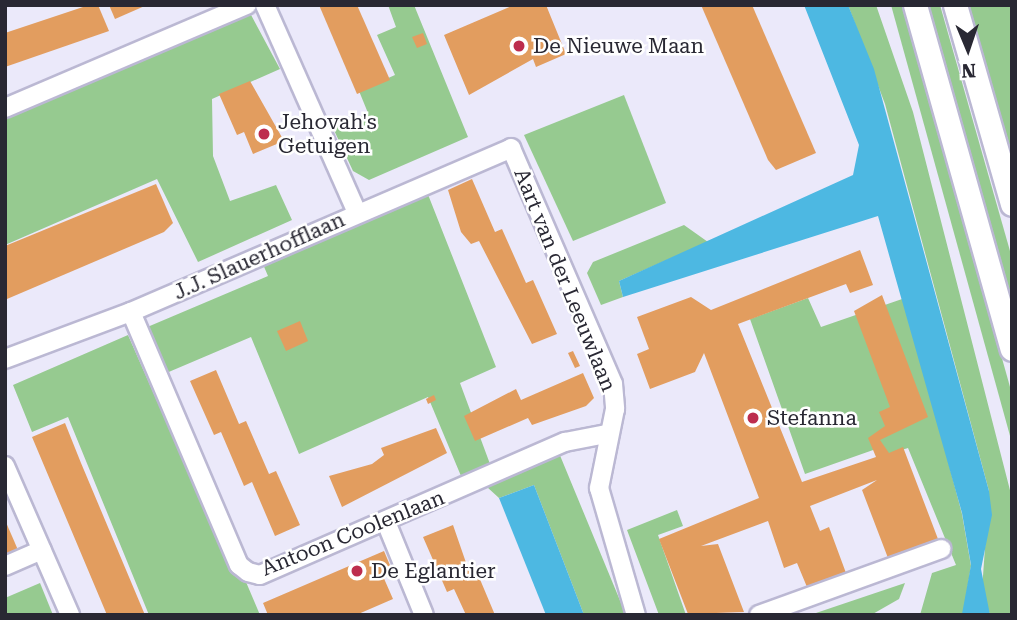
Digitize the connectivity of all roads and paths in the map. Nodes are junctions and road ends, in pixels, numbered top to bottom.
1 (247, 5) edge
2 (265, 5) edge
3 (915, 5) edge
4 (955, 5) edge
5 (5, 108) edge
6 (511, 148) joint
7 (1012, 204) edge
8 (357, 213) junction
9 (131, 312) junction
10 (1012, 349) edge
11 (5, 359) edge
12 (606, 434) junction
13 (5, 466) edge
14 (386, 522) junction
15 (42, 550) junction
16 (941, 550) dead end
17 (5, 566) edge
18 (70, 615) edge
19 (424, 615) edge
20 (636, 615) edge
21 (759, 615) edge

1 - 5 street
2 - 8 street
3 - 10 main road
4 - 7 main road
6 - 8 street, J.J. Slauerhofflaan
6 - 12 street, Aart van der Leeuwlaan
8 - 9 street, J.J. Slauerhofflaan
9 - 11 street, J.J. Slauerhofflaan
9 - 14 street, Antoon Coolenlaan
12 - 14 street, Antoon Coolenlaan
12 - 20 street, Aart van der Leeuwlaan
13 - 15 street
14 - 19 street
15 - 17 street
15 - 18 street
16 - 21 street

